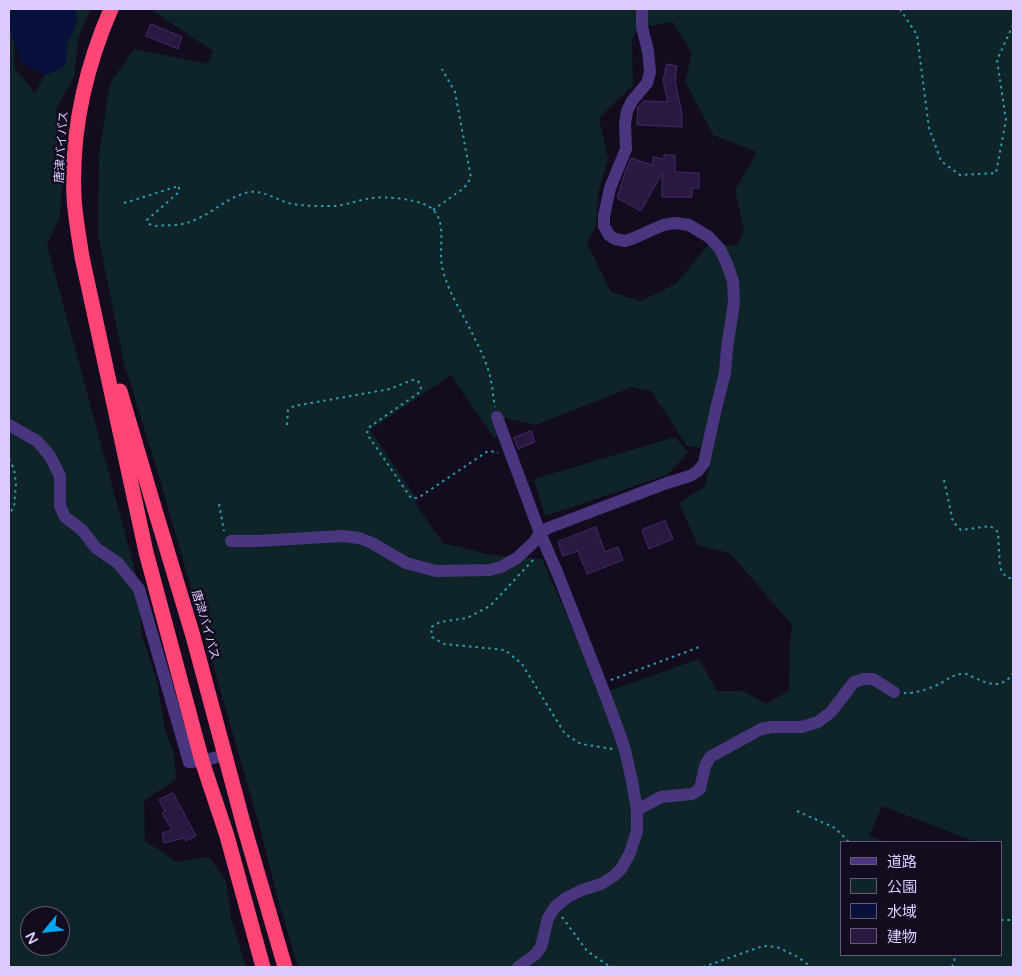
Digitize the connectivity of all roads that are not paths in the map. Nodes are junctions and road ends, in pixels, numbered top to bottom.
1 (111, 9) edge
2 (642, 9) edge
3 (90, 292) junction
4 (497, 417) road end
5 (9, 425) edge
6 (537, 538) junction
7 (231, 541) road end
8 (894, 692) road end
9 (225, 755) junction
10 (202, 761) junction
11 (637, 810) junction
12 (263, 967) edge
13 (285, 967) edge
14 (518, 967) edge

1 - 3 highway, 唐津バイパス
2 - 6 street
3 - 9 highway, 唐津バイパス
3 - 10 highway, 唐津バイパス
4 - 6 street
5 - 10 street
6 - 7 street
6 - 11 street
8 - 11 street
9 - 10 street
9 - 13 highway, 唐津バイパス
10 - 12 highway, 唐津バイパス
11 - 14 street

